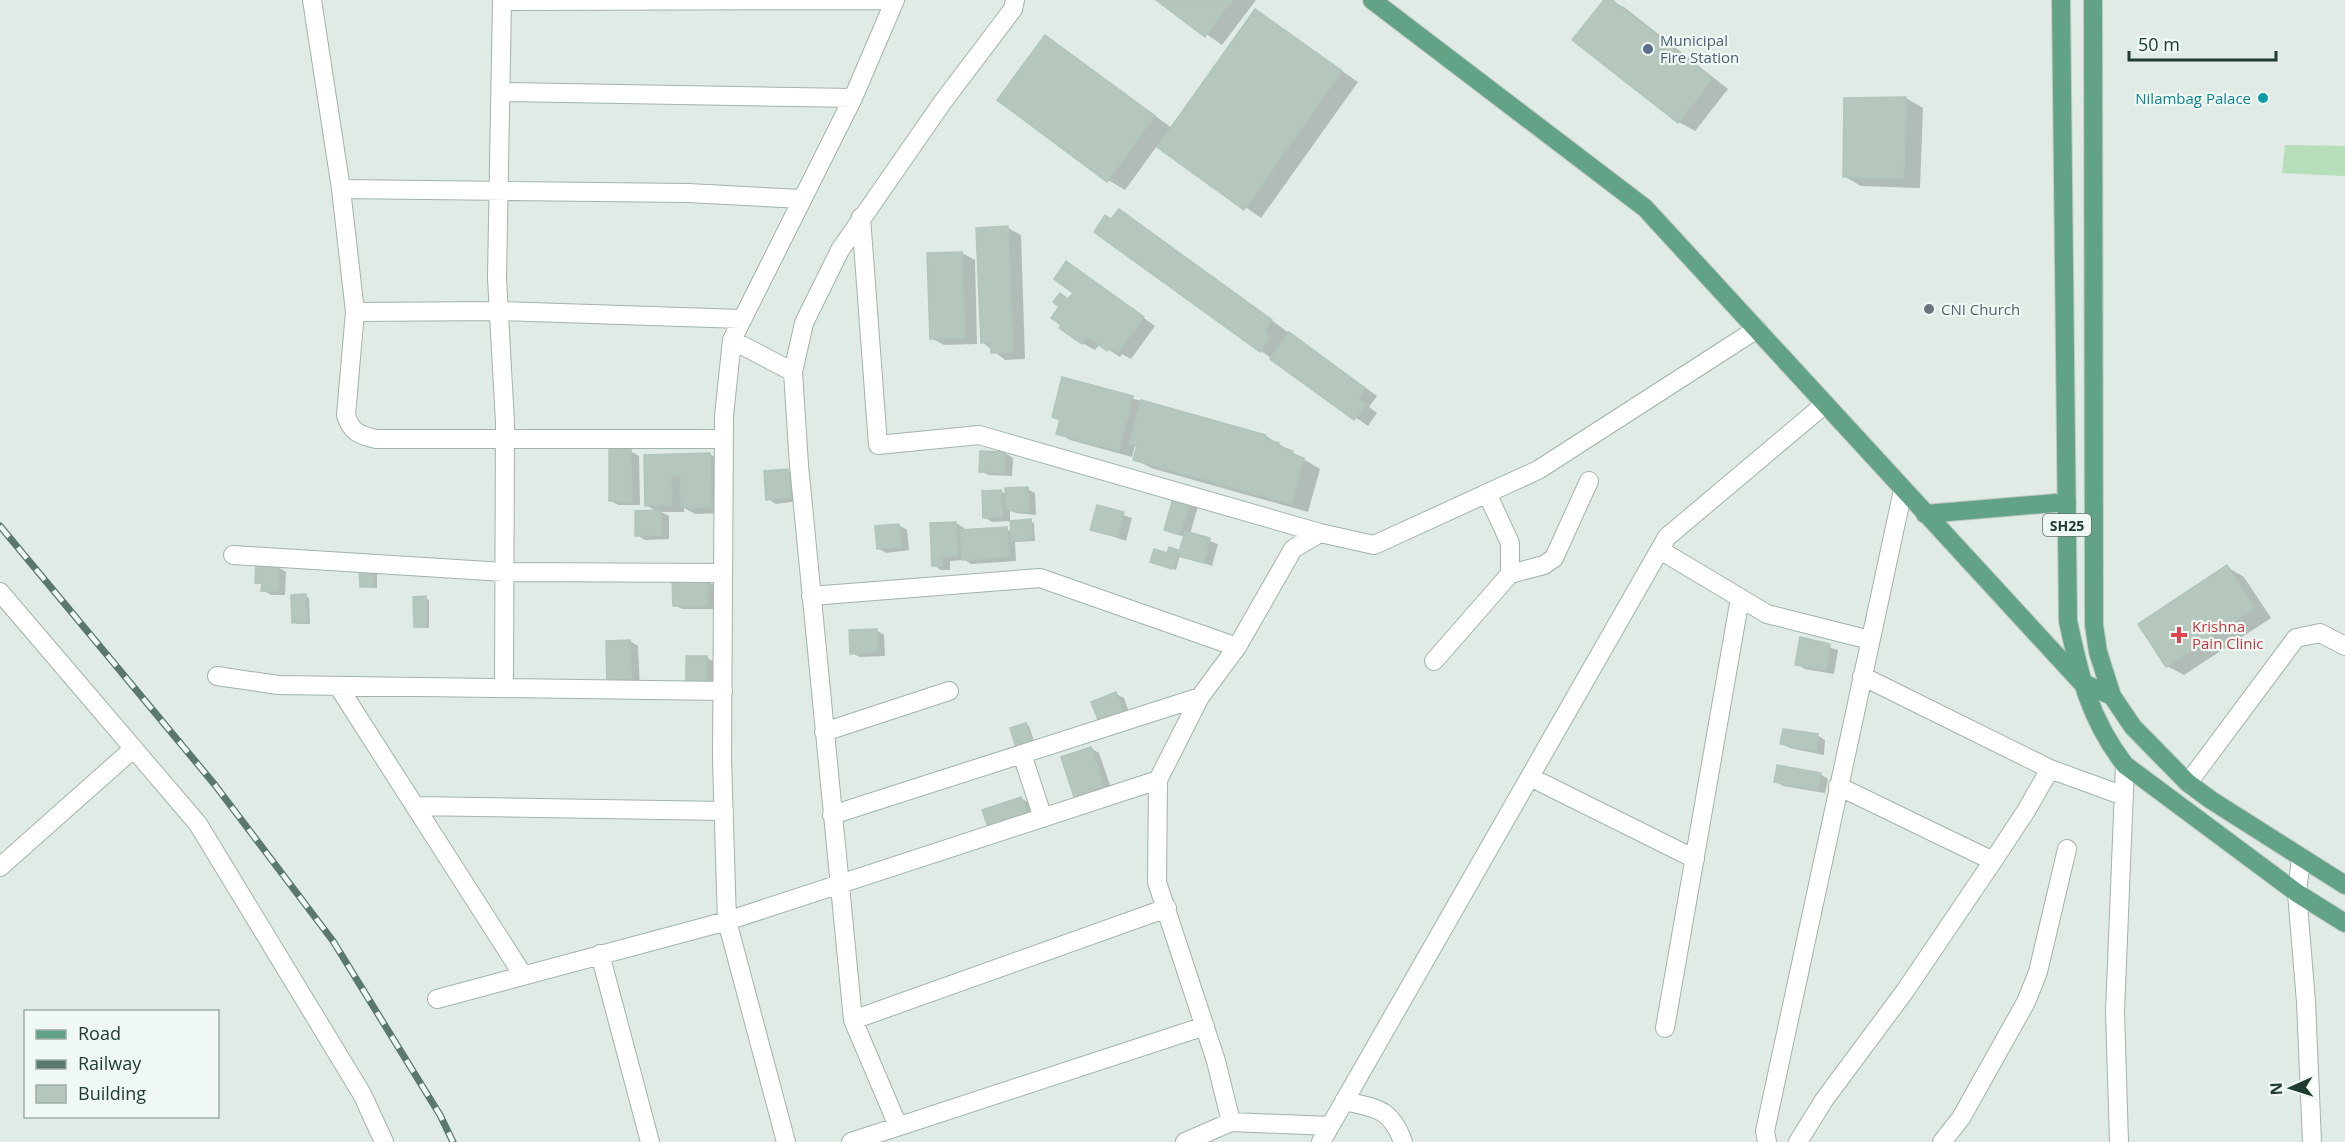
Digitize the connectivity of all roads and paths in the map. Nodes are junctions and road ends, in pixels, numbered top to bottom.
1 (312, 0) edge
2 (502, 0) edge
3 (1015, 0) edge
4 (1372, 0) edge
5 (2061, 0) edge
6 (2093, 0) edge
7 (502, 92) junction
8 (853, 98) junction
9 (341, 189) junction
10 (499, 189) junction
11 (802, 199) junction
12 (861, 217) junction
13 (499, 311) junction
14 (355, 312) junction
15 (742, 319) junction
16 (1757, 329) junction
17 (732, 339) junction
18 (793, 372) junction
19 (1825, 404) junction
20 (724, 439) junction
21 (505, 440) junction
22 (1589, 481) dead end
23 (1902, 490) junction
24 (1487, 493) junction
25 (2067, 502) junction
26 (1924, 514) junction
27 (1320, 533) junction
28 (1660, 550) junction
29 (233, 555) dead end
30 (504, 572) junction
31 (723, 573) junction
32 (1510, 573) junction
33 (0, 592) edge
34 (811, 596) junction
35 (1740, 598) junction
36 (1870, 640) junction
37 (2345, 646) edge
38 (1237, 647) junction
39 (1434, 661) dead end
40 (217, 676) dead end
41 (1862, 676) junction
42 (2081, 682) junction
43 (338, 686) junction
44 (504, 688) junction
45 (723, 691) junction
46 (949, 691) dead end
47 (2112, 696) junction
48 (1200, 698) junction
49 (824, 732) junction
50 (133, 749) junction
51 (1023, 754) junction
52 (2125, 765) junction
53 (2050, 769) junction
54 (1530, 777) junction
55 (1158, 780) junction
56 (2188, 783) junction
57 (1838, 786) junction
58 (2124, 796) junction
59 (415, 807) junction
60 (724, 811) junction
61 (832, 815) junction
62 (1043, 818) junction
63 (2067, 849) dead end
64 (2301, 857) junction
65 (1695, 859) junction
66 (1993, 861) junction
67 (0, 867) edge
68 (839, 884) junction
69 (2345, 885) edge
70 (2297, 893) junction
71 (1167, 908) junction
72 (727, 921) junction
73 (2345, 923) edge
74 (600, 954) junction
75 (523, 975) junction
76 (437, 999) dead end
77 (853, 1020) junction
78 (1205, 1026) junction
79 (1665, 1028) dead end
80 (1344, 1101) junction
81 (1231, 1122) junction
82 (898, 1126) junction
83 (1330, 1126) junction
84 (384, 1142) edge
85 (650, 1142) edge
86 (786, 1142) edge
87 (851, 1142) edge
88 (1185, 1142) edge
89 (1320, 1142) edge
90 (1403, 1142) edge
91 (1767, 1142) edge
92 (1798, 1142) edge
93 (1942, 1142) edge
94 (2119, 1142) edge
95 (2312, 1142) edge

1 - 9 street
2 - 7 street
2 - 8 street
3 - 12 street
4 - 16 main road, SH25
5 - 25 main road, SH25
6 - 47 main road
7 - 8 street
7 - 10 street
8 - 11 street
9 - 10 street
9 - 14 street
10 - 11 street
10 - 13 street
11 - 15 street
12 - 18 street
12 - 27 street
13 - 14 street
13 - 15 street
13 - 21 street
14 - 21 street
15 - 17 street
16 - 19 main road, SH25
16 - 24 street
17 - 18 street
17 - 20 street
18 - 34 street
19 - 23 main road, SH25
19 - 28 street
20 - 21 street
20 - 31 street
21 - 30 street
22 - 32 street
23 - 26 main road, SH25
23 - 36 street
24 - 27 street
24 - 32 street
25 - 26 main road
25 - 42 main road, SH25
26 - 42 main road, SH25
27 - 38 street
28 - 35 street
28 - 54 street
29 - 30 street
30 - 31 street
30 - 44 street
31 - 45 street
32 - 39 street
33 - 50 street
34 - 38 street
34 - 49 street
35 - 36 street
35 - 65 street
36 - 41 street
37 - 56 street
38 - 48 street
40 - 43 street
41 - 53 street
41 - 57 street
42 - 47 main road, SH25
42 - 52 main road, SH25
43 - 44 street
43 - 59 street
44 - 45 street
45 - 60 street
46 - 49 street
47 - 56 main road
48 - 51 street
48 - 55 street
49 - 61 street
50 - 67 street
50 - 84 street
51 - 61 street
51 - 62 street
52 - 58 street
52 - 70 main road, SH25
53 - 58 street
53 - 66 street
54 - 65 street
54 - 80 street
55 - 62 street
55 - 71 street
56 - 64 main road
57 - 66 street
57 - 91 street
58 - 94 street
59 - 60 street
59 - 75 street
60 - 72 street
61 - 68 street
62 - 68 street
63 - 93 street
64 - 69 main road
64 - 70 street
65 - 79 street
66 - 92 street
68 - 72 street
68 - 77 street
70 - 73 main road, SH25
70 - 95 street
71 - 77 street
71 - 78 street
72 - 74 street
72 - 86 street
74 - 75 street
74 - 85 street
75 - 76 street
77 - 82 street
78 - 81 street
78 - 82 street
80 - 83 street
80 - 90 street
81 - 83 street
81 - 88 street
82 - 87 street
83 - 89 street

